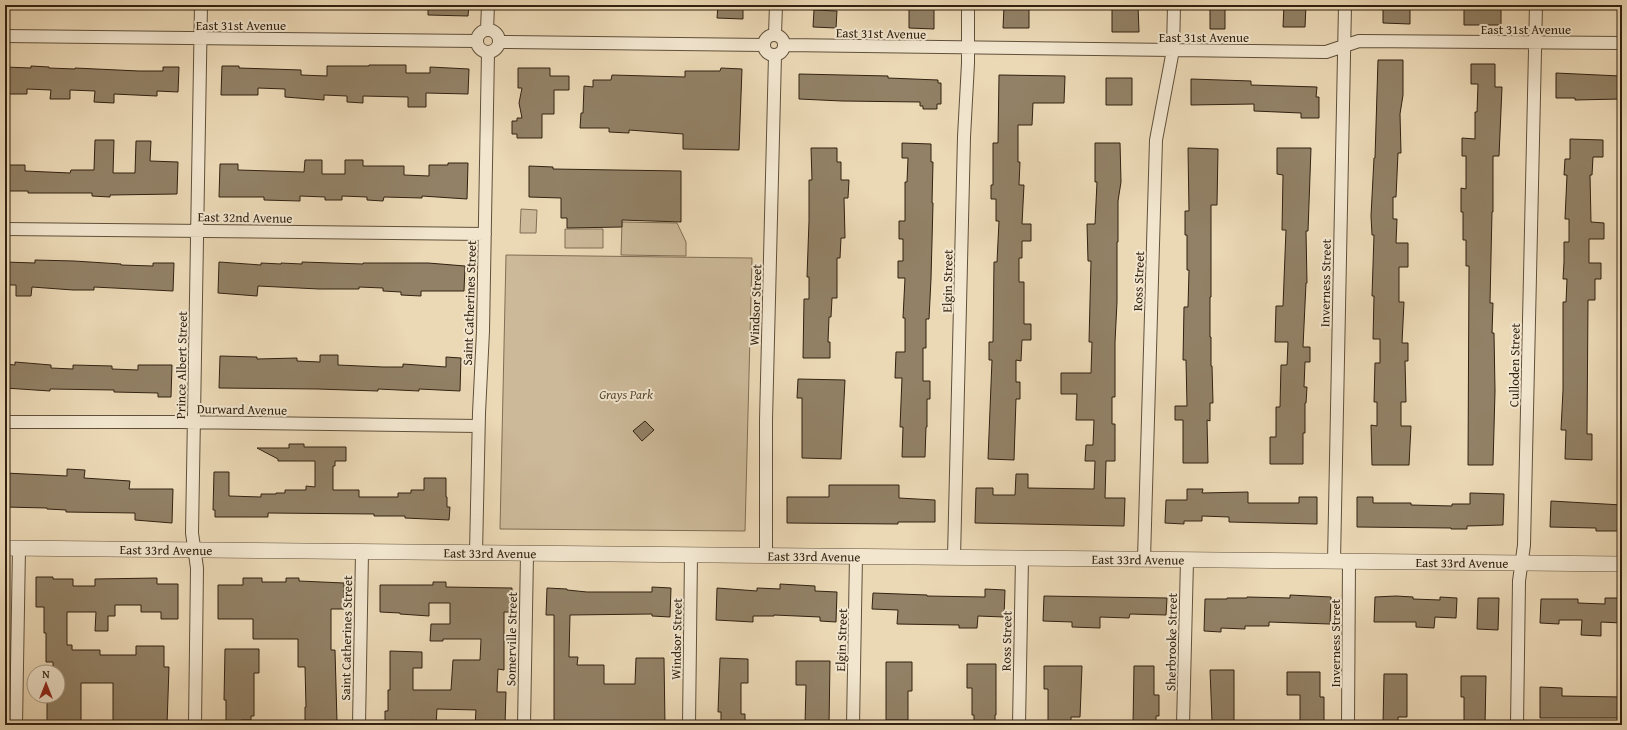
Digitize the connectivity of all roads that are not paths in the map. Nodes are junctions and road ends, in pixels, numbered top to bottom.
1 (200, 5) edge
2 (488, 5) edge
3 (776, 5) edge
4 (968, 5) edge
5 (1174, 5) edge
6 (1345, 5) edge
7 (1536, 5) edge
8 (488, 30) junction
9 (775, 34) junction
10 (5, 36) edge
11 (201, 39) junction
12 (476, 41) junction
13 (499, 42) junction
14 (1536, 42) junction
15 (1622, 43) edge
16 (764, 45) junction
17 (785, 45) junction
18 (1344, 46) junction
19 (968, 48) junction
20 (1173, 50) junction
21 (488, 52) junction
22 (774, 55) junction
23 (5, 229) edge
24 (197, 231) junction
25 (485, 234) junction
26 (5, 422) edge
27 (194, 422) junction
28 (478, 426) junction
29 (12, 548) edge
30 (194, 551) junction
31 (362, 552) junction
32 (476, 553) junction
33 (527, 554) junction
34 (691, 554) junction
35 (766, 555) junction
36 (856, 556) junction
37 (954, 557) junction
38 (1022, 558) junction
39 (1144, 560) junction
40 (1186, 560) junction
41 (1334, 561) junction
42 (1349, 561) junction
43 (1522, 563) junction
44 (1622, 564) edge
45 (16, 725) edge
46 (194, 725) edge
47 (359, 725) edge
48 (524, 725) edge
49 (689, 725) edge
50 (853, 725) edge
51 (1019, 725) edge
52 (1183, 725) edge
53 (1348, 725) edge
54 (1517, 725) edge

1 - 11 street, Prince Albert Street
2 - 8 street
3 - 9 street
4 - 19 street, Elgin Street
5 - 20 street, Ross Street
6 - 18 street, Inverness Street
7 - 14 street, Culloden Street
8 - 12 street
8 - 13 street
9 - 16 street
9 - 17 street
10 - 11 street, East 31st Avenue
11 - 12 street, East 31st Avenue
11 - 24 street, Prince Albert Street
12 - 21 street
13 - 16 street
13 - 21 street
14 - 15 street, East 31st Avenue
14 - 18 street, East 31st Avenue
14 - 43 street, Culloden Street
16 - 22 street
17 - 19 street, East 31st Avenue
17 - 22 street
18 - 20 street, East 31st Avenue
18 - 41 street, Inverness Street
19 - 20 street, East 31st Avenue
19 - 37 street, Elgin Street
20 - 39 street, Ross Street
21 - 25 street, Saint Catherines Street
22 - 35 street, Windsor Street
23 - 24 street, East 32nd Avenue
24 - 25 street, East 32nd Avenue
24 - 27 street, Prince Albert Street
25 - 28 street, Saint Catherines Street
26 - 27 street, Durward Avenue
27 - 28 street, Durward Avenue
27 - 30 street, Prince Albert Street
28 - 32 street, Saint Catherines Street
29 - 30 street, East 33rd Avenue
29 - 45 street
30 - 31 street, East 33rd Avenue
30 - 46 street, Prince Albert Street
31 - 32 street, East 33rd Avenue
31 - 47 street, Saint Catherines Street
32 - 33 street, East 33rd Avenue
33 - 34 street, East 33rd Avenue
33 - 48 street, Somerville Street
34 - 35 street, East 33rd Avenue
34 - 49 street, Windsor Street
35 - 36 street, East 33rd Avenue
36 - 37 street, East 33rd Avenue
36 - 50 street, Elgin Street
37 - 38 street, East 33rd Avenue
38 - 39 street, East 33rd Avenue
38 - 51 street, Ross Street
39 - 40 street, East 33rd Avenue
40 - 41 street, East 33rd Avenue
40 - 52 street, Sherbrooke Street
41 - 42 street, East 33rd Avenue
42 - 43 street, East 33rd Avenue
42 - 53 street, Inverness Street
43 - 44 street, East 33rd Avenue
43 - 54 street, Culloden Street

